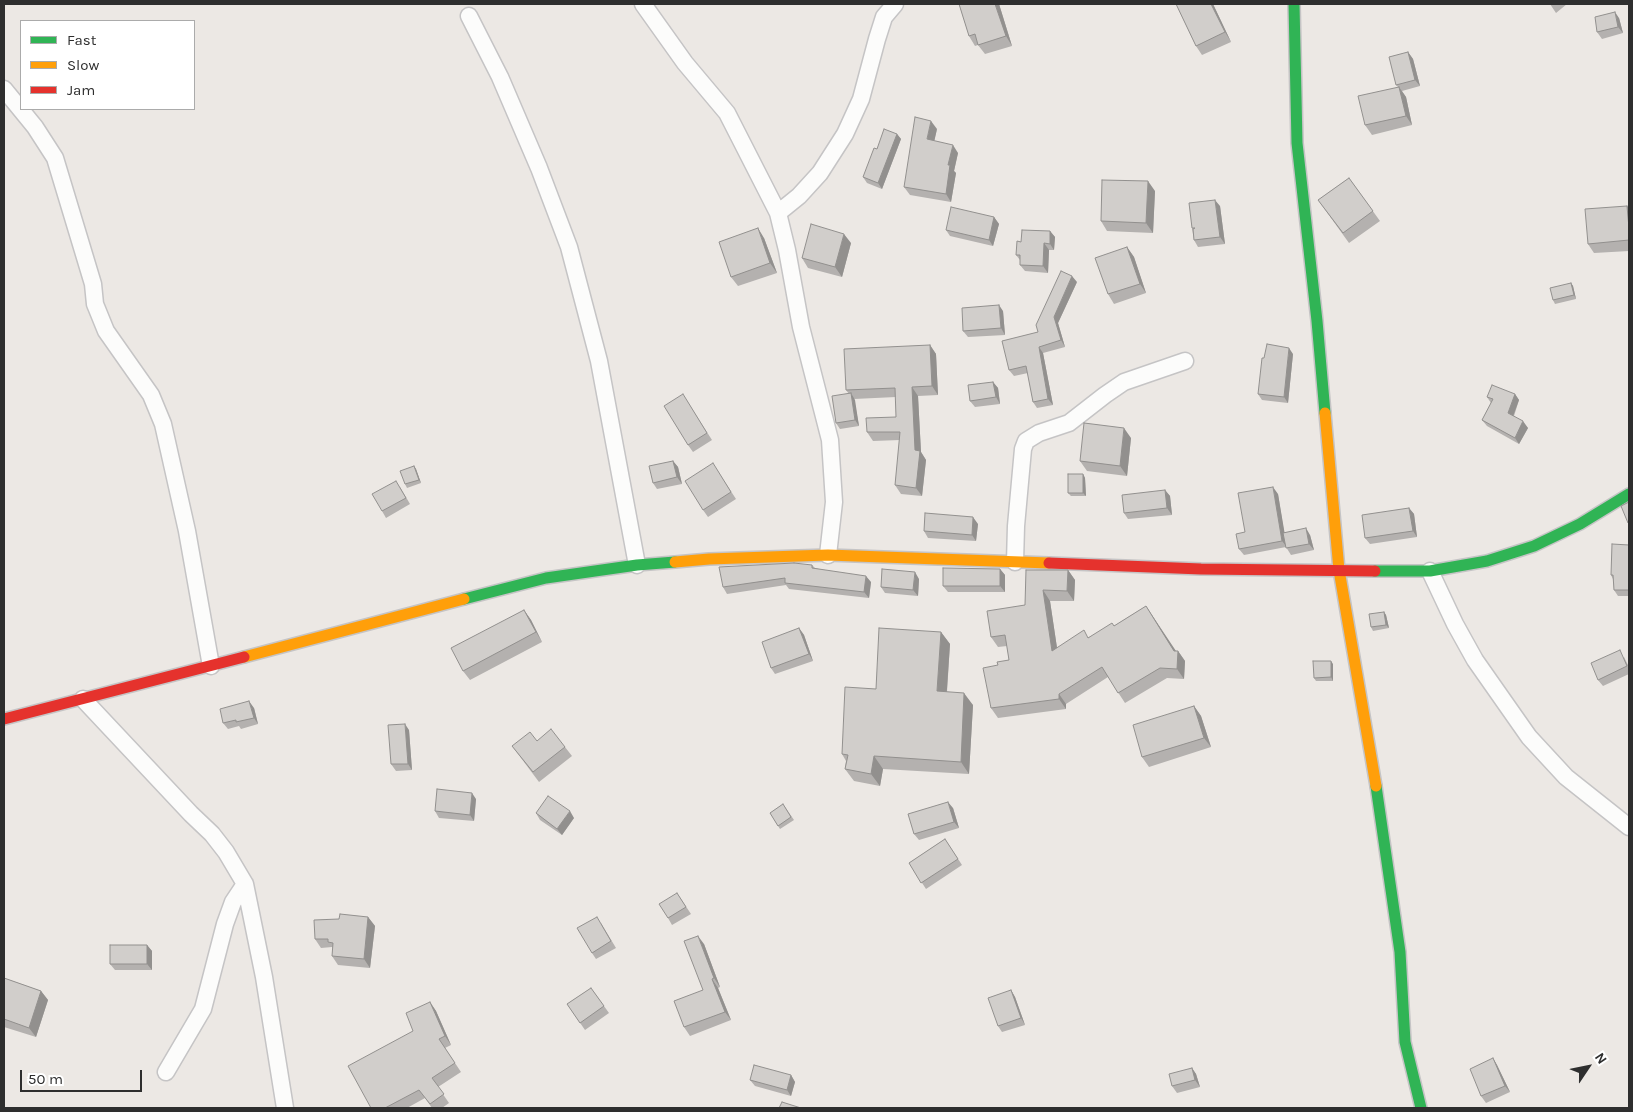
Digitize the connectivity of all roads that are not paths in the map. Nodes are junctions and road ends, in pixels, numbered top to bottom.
1 (643, 4) edge
2 (895, 4) edge
3 (1294, 4) edge
4 (470, 16) dead end
5 (5, 94) edge
6 (20, 110) edge
7 (20, 110) edge
8 (778, 213) junction
9 (1185, 361) dead end
10 (1629, 494) edge
11 (828, 556) junction
12 (1015, 562) junction
13 (636, 565) junction
14 (1339, 570) junction
15 (1430, 571) junction
16 (211, 666) junction
17 (83, 699) junction
18 (4, 719) edge
19 (1629, 827) edge
20 (244, 884) junction
21 (166, 1072) dead end
22 (285, 1108) edge
23 (1422, 1108) edge

1 - 8 street
2 - 8 street
3 - 14 main road
4 - 13 street
5 - 6 street
7 - 16 street
8 - 11 street
9 - 12 street
10 - 15 main road
11 - 12 main road
11 - 13 main road
12 - 14 main road
13 - 16 main road
14 - 15 main road
14 - 23 main road
15 - 19 street
16 - 17 main road
17 - 18 main road
17 - 20 street
20 - 21 street
20 - 22 street

